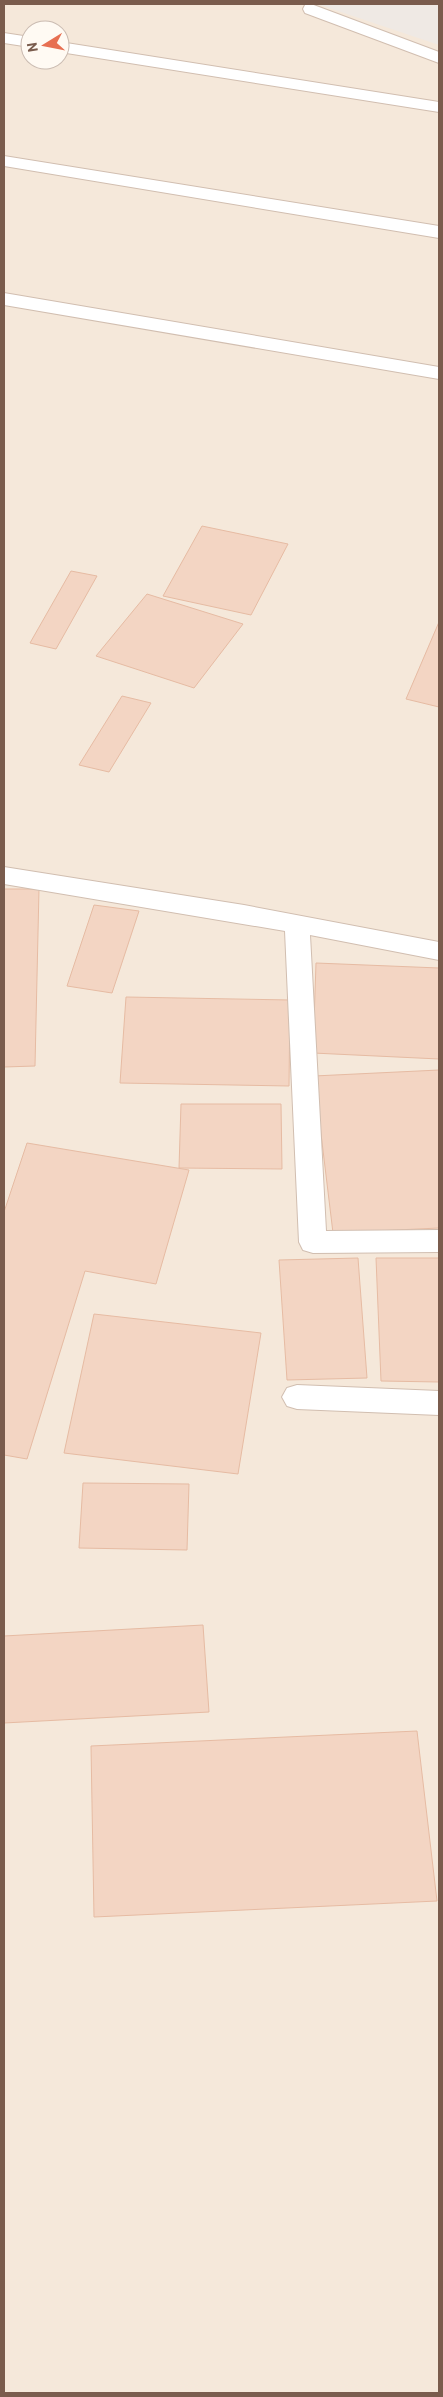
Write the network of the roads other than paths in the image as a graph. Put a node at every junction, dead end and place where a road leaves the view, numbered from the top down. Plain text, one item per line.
1 (311, 9) dead end
2 (4, 38) edge
3 (20, 40) edge
4 (70, 49) edge
5 (439, 58) edge
6 (439, 106) edge
7 (4, 161) edge
8 (439, 232) edge
9 (4, 299) edge
10 (439, 373) edge
11 (4, 875) edge
12 (297, 924) junction
13 (439, 951) edge
14 (439, 1241) edge
15 (297, 1398) dead end
16 (439, 1403) edge

1 - 5 street
2 - 3 street
4 - 6 street
7 - 8 street
9 - 10 street
11 - 12 street
12 - 13 street
12 - 14 street
15 - 16 street

